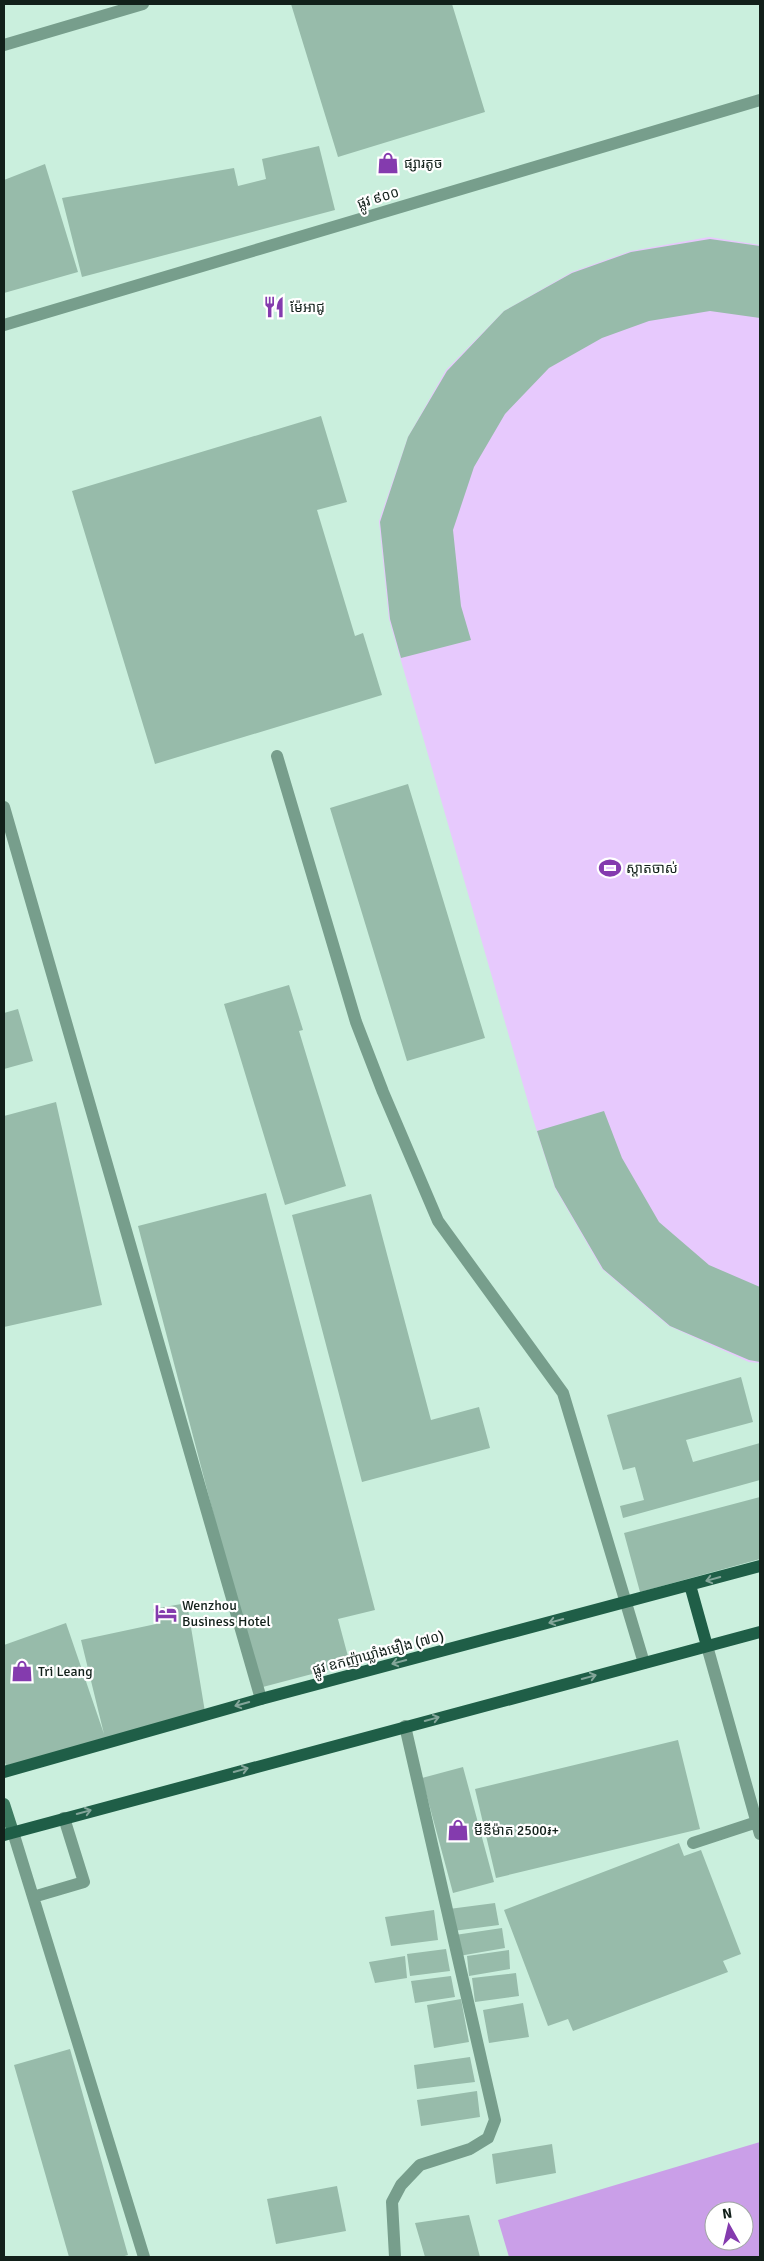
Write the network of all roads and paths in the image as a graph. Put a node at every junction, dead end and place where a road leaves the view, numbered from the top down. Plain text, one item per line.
1 (143, 4) edge
2 (4, 45) edge
3 (760, 100) edge
4 (4, 325) edge
5 (277, 756) dead end
6 (4, 807) edge
7 (760, 1566) edge
8 (690, 1585) junction
9 (626, 1602) junction
10 (760, 1632) edge
11 (707, 1646) junction
12 (644, 1663) junction
13 (262, 1699) junction
14 (406, 1726) junction
15 (4, 1772) edge
16 (4, 1804) edge
17 (64, 1818) junction
18 (759, 1825) edge
19 (8, 1834) edge
20 (693, 1843) dead end
21 (33, 1897) junction
22 (144, 2257) edge
23 (395, 2257) edge

1 - 2 street
3 - 4 street, ផ្លូវ ៩០០
5 - 9 street
6 - 13 street
7 -> 8 main road, ផ្លូវ ឧកញ៉ាឃ្លាំងមឿង (៧០)
8 - 9 main road, ផ្លូវ ឧកញ៉ាឃ្លាំងមឿង (៧០)
8 - 11 main road
9 - 12 street
9 -> 13 main road, ផ្លូវ ឧកញ៉ាឃ្លាំងមឿង (៧០)
10 - 11 main road
11 - 12 main road
11 - 18 street
14 -> 12 main road
13 -> 15 main road, ផ្លូវ ឧកញ៉ាឃ្លាំងមឿង (៧០)
17 -> 14 main road
14 - 23 street
16 - 19 street
17 - 19 main road
17 - 21 street
18 - 20 street
19 - 21 street
21 - 22 street

